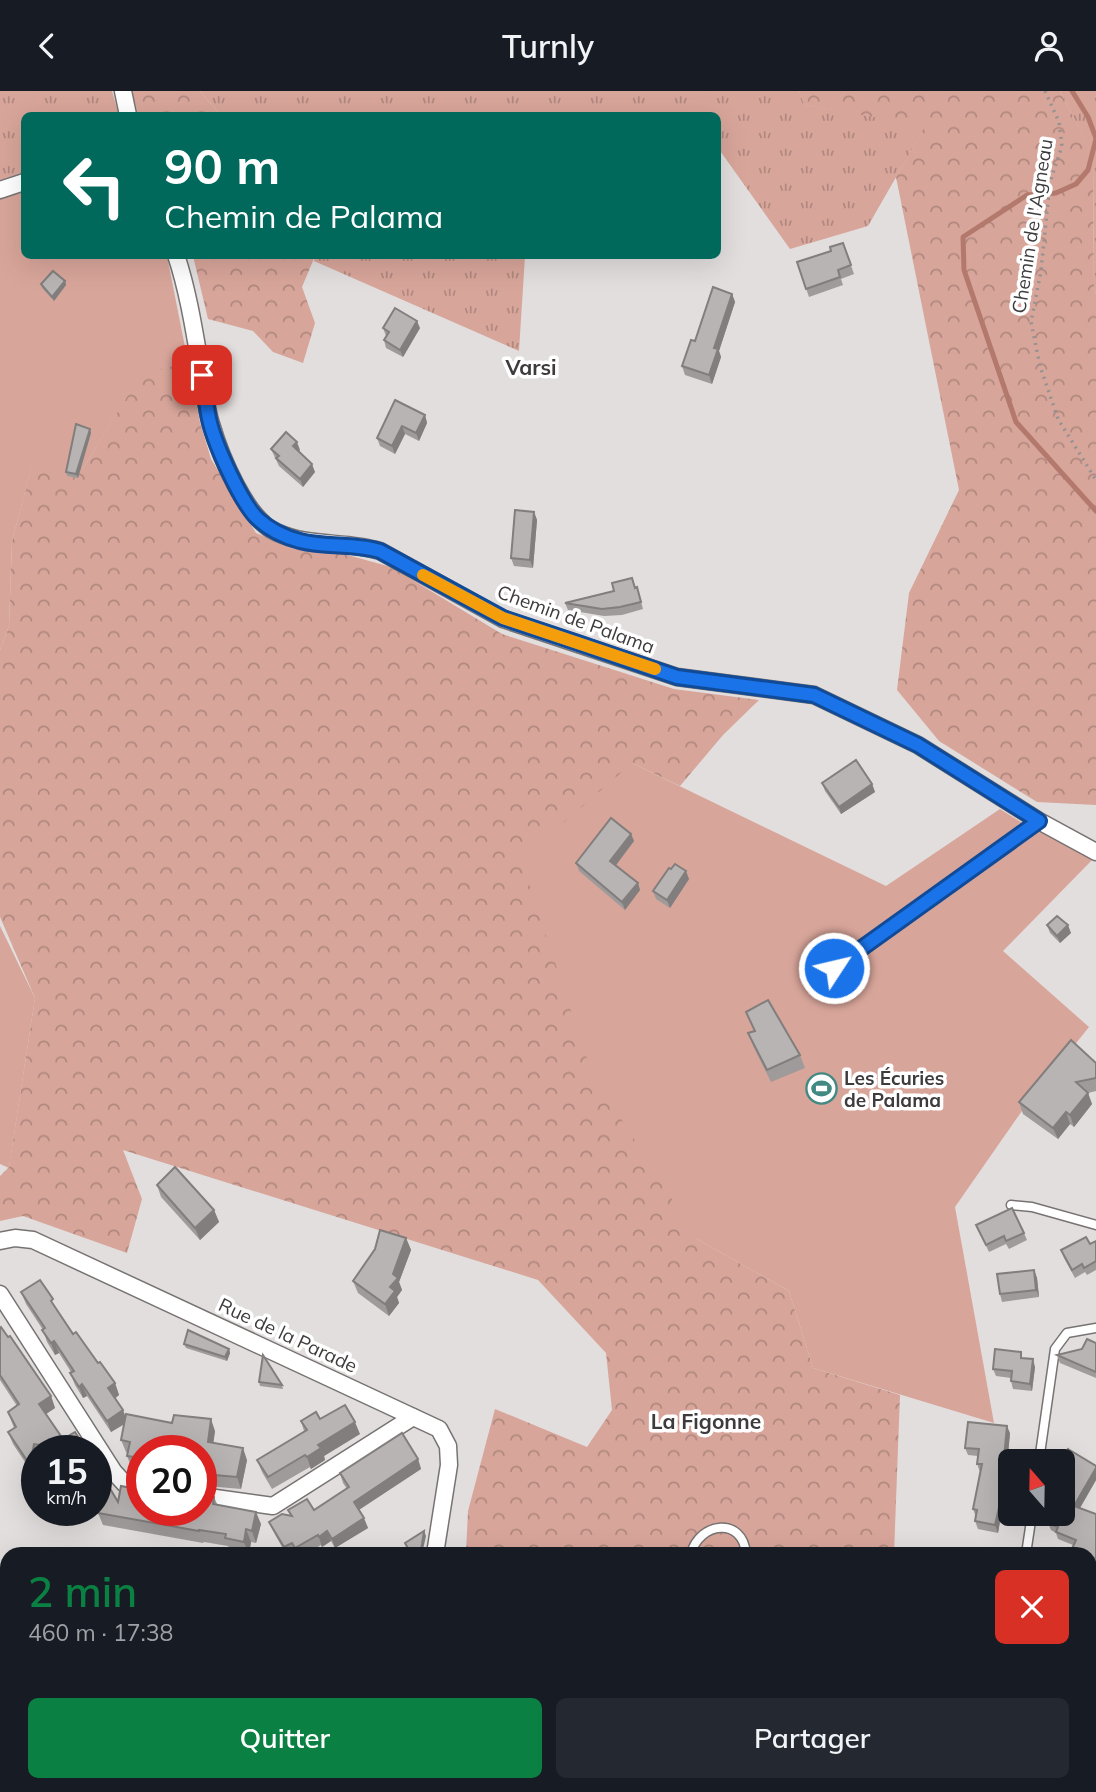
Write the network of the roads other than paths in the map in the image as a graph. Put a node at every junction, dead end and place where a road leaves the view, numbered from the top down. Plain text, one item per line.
1 (123, 91) edge
2 (127, 112) edge
3 (21, 183) edge
4 (0, 190) edge
5 (177, 259) edge
6 (1039, 821) junction
7 (1096, 852) edge
8 (834, 968) dead end
9 (1011, 1205) edge
10 (1096, 1225) edge
11 (0, 1241) edge
12 (0, 1294) edge
13 (1096, 1328) edge
14 (413, 1417) junction
15 (1042, 1449) edge
16 (126, 1484) edge
17 (217, 1498) edge
18 (1030, 1526) edge
19 (436, 1547) edge
20 (693, 1547) edge
21 (745, 1547) edge
22 (1027, 1547) edge

1 - 2 street
3 - 4 street
5 - 6 street, Chemin de Palama
6 - 7 street, Chemin de Palama
6 - 8 lane
9 - 10 lane
11 - 14 street, Rue de la Parade
12 - 16 street
13 - 15 lane
14 - 17 street
14 - 19 street, Rue de la Parade
18 - 22 lane
20 - 21 lane

